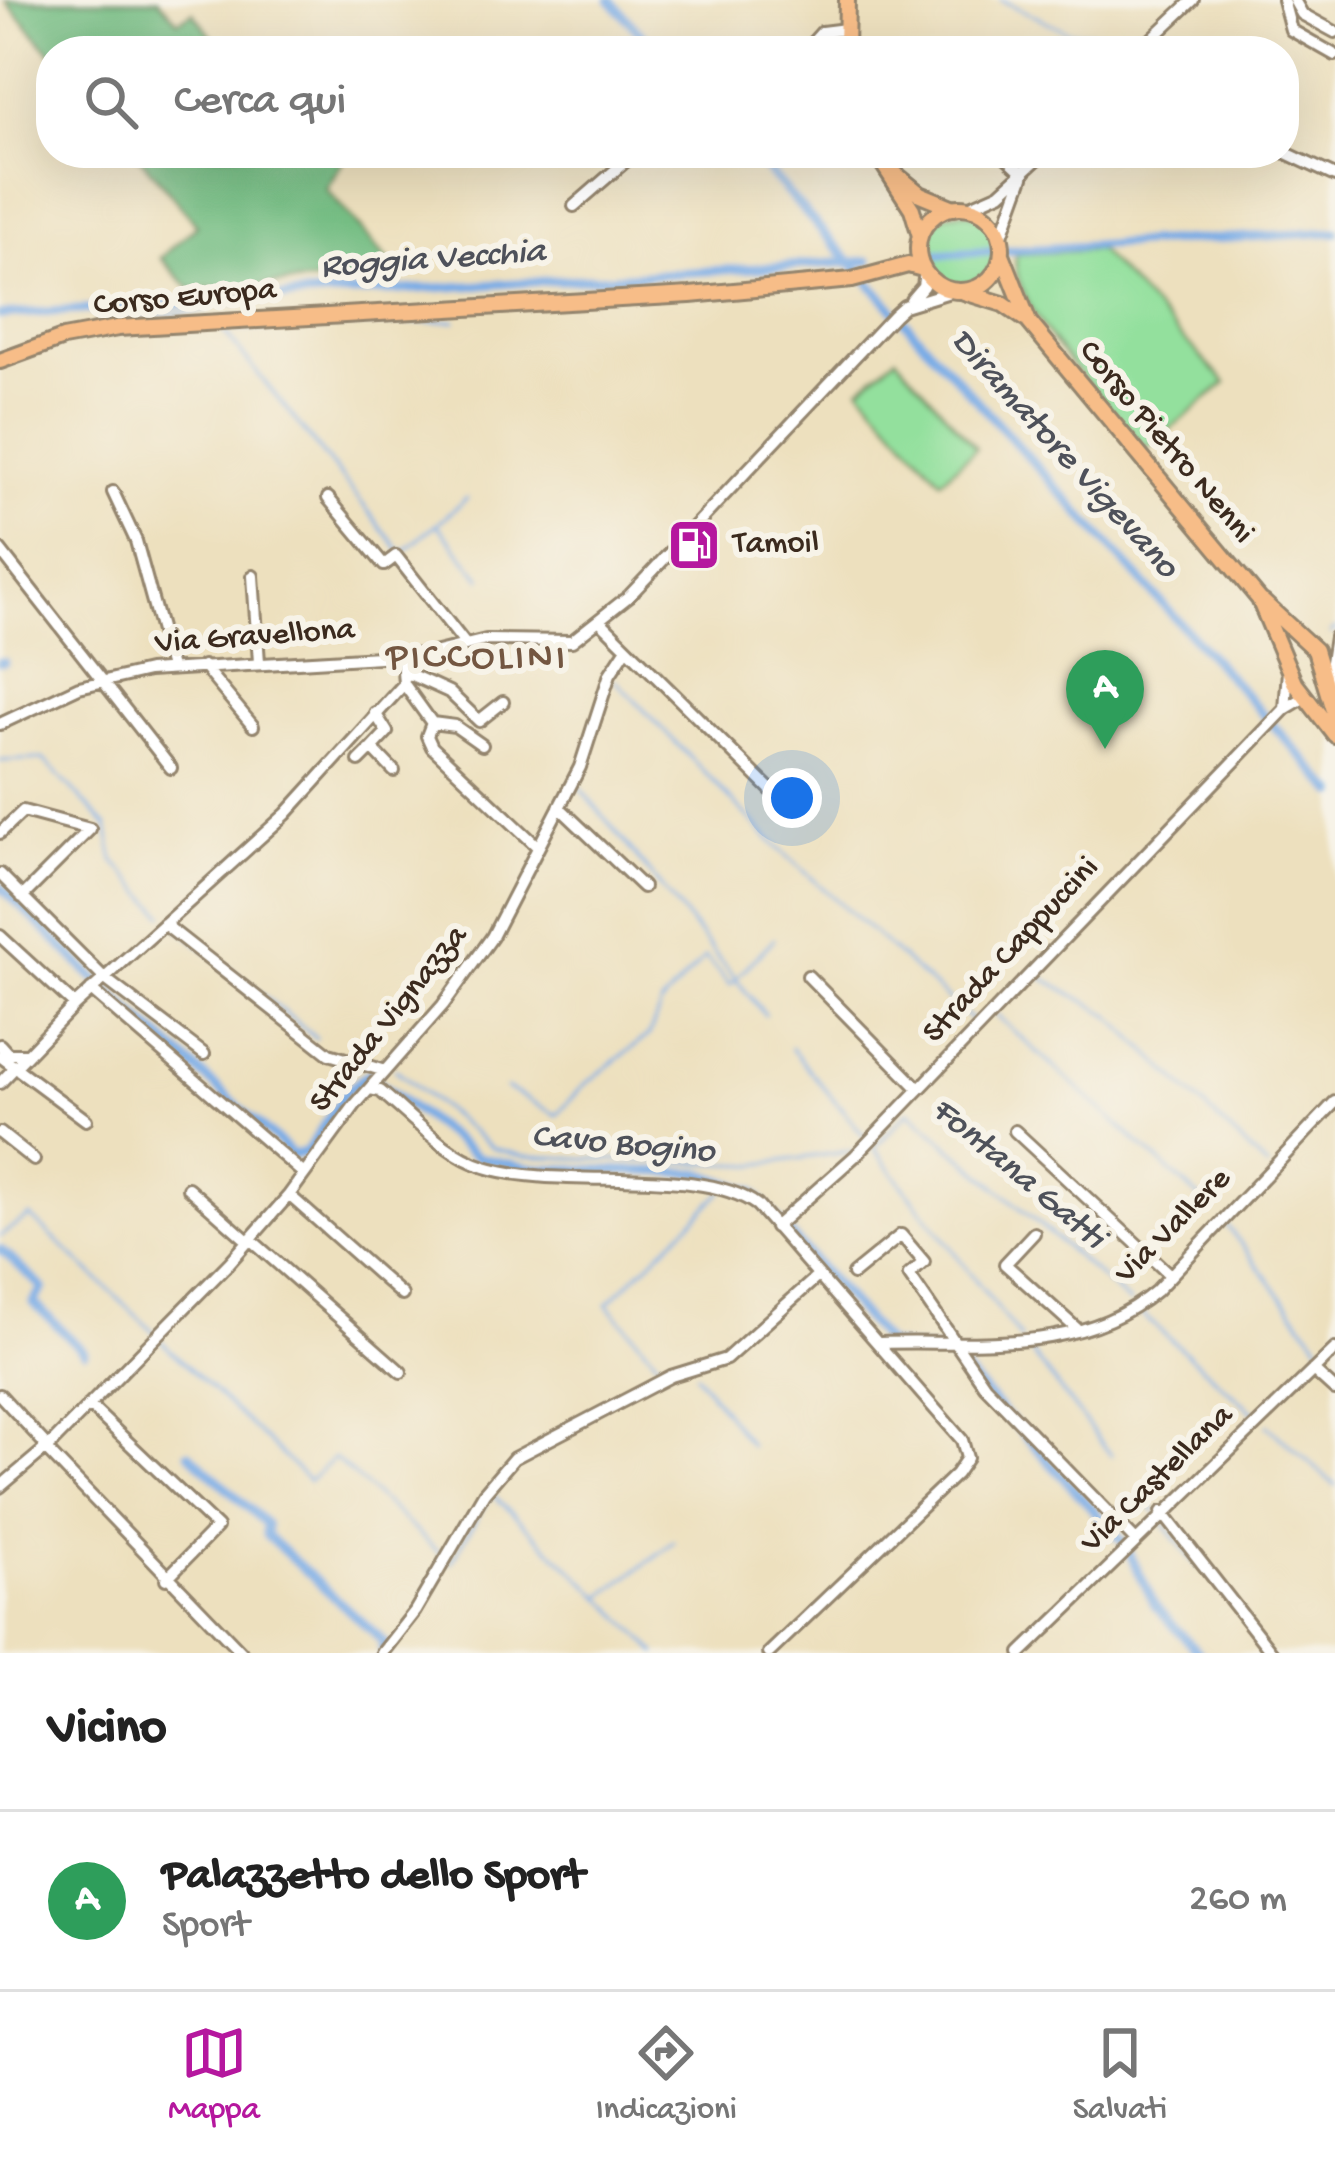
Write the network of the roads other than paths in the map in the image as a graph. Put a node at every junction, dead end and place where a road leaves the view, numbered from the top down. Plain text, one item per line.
1 (848, 0) edge
2 (1193, 0) edge
3 (1283, 0) edge
4 (1294, 0) edge
5 (846, 29) junction
6 (1335, 31) edge
7 (818, 36) edge
8 (846, 36) edge
9 (1155, 36) edge
10 (1330, 52) edge
11 (1299, 159) edge
12 (618, 168) edge
13 (886, 168) edge
14 (890, 168) edge
15 (1018, 168) edge
16 (1030, 168) edge
17 (1024, 174) junction
18 (1335, 176) edge
19 (574, 206) dead end
20 (960, 208) junction
21 (920, 239) junction
22 (1002, 248) junction
23 (924, 271) junction
24 (880, 272) junction
25 (956, 291) junction
26 (900, 309) junction
27 (1029, 322) junction
28 (0, 361) edge
29 (113, 492) dead end
30 (328, 498) dead end
31 (0, 550) edge
32 (253, 576) dead end
33 (1259, 599) junction
34 (602, 623) junction
35 (1335, 636) edge
36 (466, 645) junction
37 (1313, 646) junction
38 (627, 648) junction
39 (402, 656) junction
40 (259, 662) junction
41 (1332, 664) edge
42 (203, 666) junction
43 (1288, 666) junction
44 (171, 668) junction
45 (404, 678) junction
46 (99, 680) junction
47 (1328, 682) junction
48 (1305, 698) junction
49 (503, 702) dead end
50 (1285, 709) junction
51 (375, 712) junction
52 (1335, 717) edge
53 (432, 723) junction
54 (0, 724) edge
55 (253, 726) dead end
56 (1335, 734) edge
57 (482, 746) dead end
58 (372, 748) junction
59 (359, 761) dead end
60 (171, 768) dead end
61 (394, 771) dead end
62 (560, 807) junction
63 (796, 815) dead end
64 (0, 833) edge
65 (538, 847) junction
66 (0, 874) edge
67 (643, 887) dead end
68 (22, 897) junction
69 (164, 924) junction
70 (0, 936) edge
71 (808, 976) dead end
72 (104, 979) junction
73 (92, 989) junction
74 (75, 1005) junction
75 (0, 1052) edge
76 (28, 1053) junction
77 (204, 1054) dead end
78 (17, 1065) junction
79 (382, 1075) junction
80 (1, 1082) edge
81 (920, 1090) junction
82 (1335, 1102) edge
83 (86, 1120) dead end
84 (1015, 1131) dead end
85 (0, 1133) edge
86 (34, 1160) dead end
87 (304, 1174) junction
88 (188, 1188) dead end
89 (289, 1196) junction
90 (775, 1226) junction
91 (1034, 1233) dead end
92 (249, 1240) junction
93 (853, 1274) dead end
94 (1170, 1275) junction
95 (818, 1276) junction
96 (402, 1294) dead end
97 (1077, 1329) junction
98 (953, 1342) junction
99 (884, 1343) junction
100 (1335, 1349) edge
101 (1313, 1370) junction
102 (401, 1372) dead end
103 (1335, 1390) edge
104 (0, 1395) edge
105 (89, 1406) junction
106 (45, 1446) junction
107 (0, 1487) edge
108 (1162, 1512) junction
109 (1132, 1541) junction
110 (166, 1579) junction
111 (242, 1653) edge
112 (382, 1653) edge
113 (769, 1653) edge
114 (1021, 1653) edge
115 (1272, 1653) edge

1 - 5 main road
2 - 9 street
3 - 10 street
4 - 6 street
5 - 7 street
5 - 8 main road
6 - 10 street
11 - 18 street
12 - 19 street
13 - 21 main road
14 - 20 main road
15 - 17 street
16 - 17 street
17 - 20 street
17 - 22 street
20 - 21 main road
20 - 22 main road
21 - 23 main road
21 - 24 main road
22 - 25 main road
22 - 27 main road, Corso Pietro Nenni
23 - 24 main road
23 - 25 main road
23 - 26 street
24 - 28 main road, Corso Europa
25 - 26 street, Via Gravellona
25 - 27 main road, Corso Pietro Nenni
26 - 34 street, Via Gravellona
27 - 33 main road, Corso Pietro Nenni
29 - 44 street
30 - 36 street
31 - 46 street
32 - 40 street
33 - 37 main road, Corso Pietro Nenni
33 - 43 main road, Corso Pietro Nenni
34 - 36 street, Via Gravellona
34 - 38 street
35 - 37 street
35 - 41 street
36 - 39 street, Via Gravellona
37 - 43 main road
37 - 47 main road, Corso Pietro Nenni
38 - 62 street, Strada Vignazza
38 - 63 street
39 - 40 street, Via Gravellona
39 - 45 street
40 - 42 street, Via Gravellona
41 - 47 street
42 - 44 street, Via Gravellona
42 - 55 street
43 - 48 main road, Corso Pietro Nenni
43 - 50 street
44 - 46 street, Via Gravellona
45 - 49 street
45 - 51 street
45 - 53 street
46 - 54 street, Via Gravellona
46 - 60 street
47 - 48 main road
47 - 52 main road, Corso Pietro Nenni
48 - 50 street, Strada Cappuccini
48 - 56 main road, Corso Pietro Nenni
50 - 81 street, Strada Cappuccini
51 - 58 street
51 - 69 street
53 - 57 street
53 - 65 street
58 - 59 street
58 - 61 street
62 - 65 street, Strada Vignazza
62 - 67 street
64 - 68 street
65 - 79 street, Strada Vignazza
66 - 68 street
68 - 72 street
69 - 72 street
69 - 79 street
70 - 74 street
71 - 81 street
72 - 73 street
72 - 77 street
73 - 74 street
73 - 87 street
74 - 76 street
75 - 76 street
75 - 78 street
75 - 80 street
76 - 78 street
78 - 80 street
78 - 83 street
79 - 87 street, Strada Vignazza
79 - 90 street
81 - 90 street, Strada Cappuccini
82 - 94 street, Via Vallere
84 - 94 street
85 - 86 street
87 - 89 street, Strada Vignazza
88 - 92 street
89 - 92 street, Strada Vignazza
89 - 96 street
90 - 95 street
91 - 97 street
92 - 102 street
92 - 105 street, Strada Vignazza
93 - 98 street
94 - 97 street, Via Vallere
95 - 99 street
95 - 112 street
97 - 98 street, Via Vallere
98 - 99 street, Via Vallere
98 - 109 street
99 - 113 street
100 - 101 street, Via Castellana
101 - 103 street
101 - 108 street, Via Castellana
104 - 106 street
105 - 106 street, Strada Vignazza
105 - 110 street
106 - 107 street, Strada Vignazza
106 - 110 street
108 - 109 street, Via Castellana
108 - 115 street
109 - 114 street, Via Castellana
110 - 111 street

